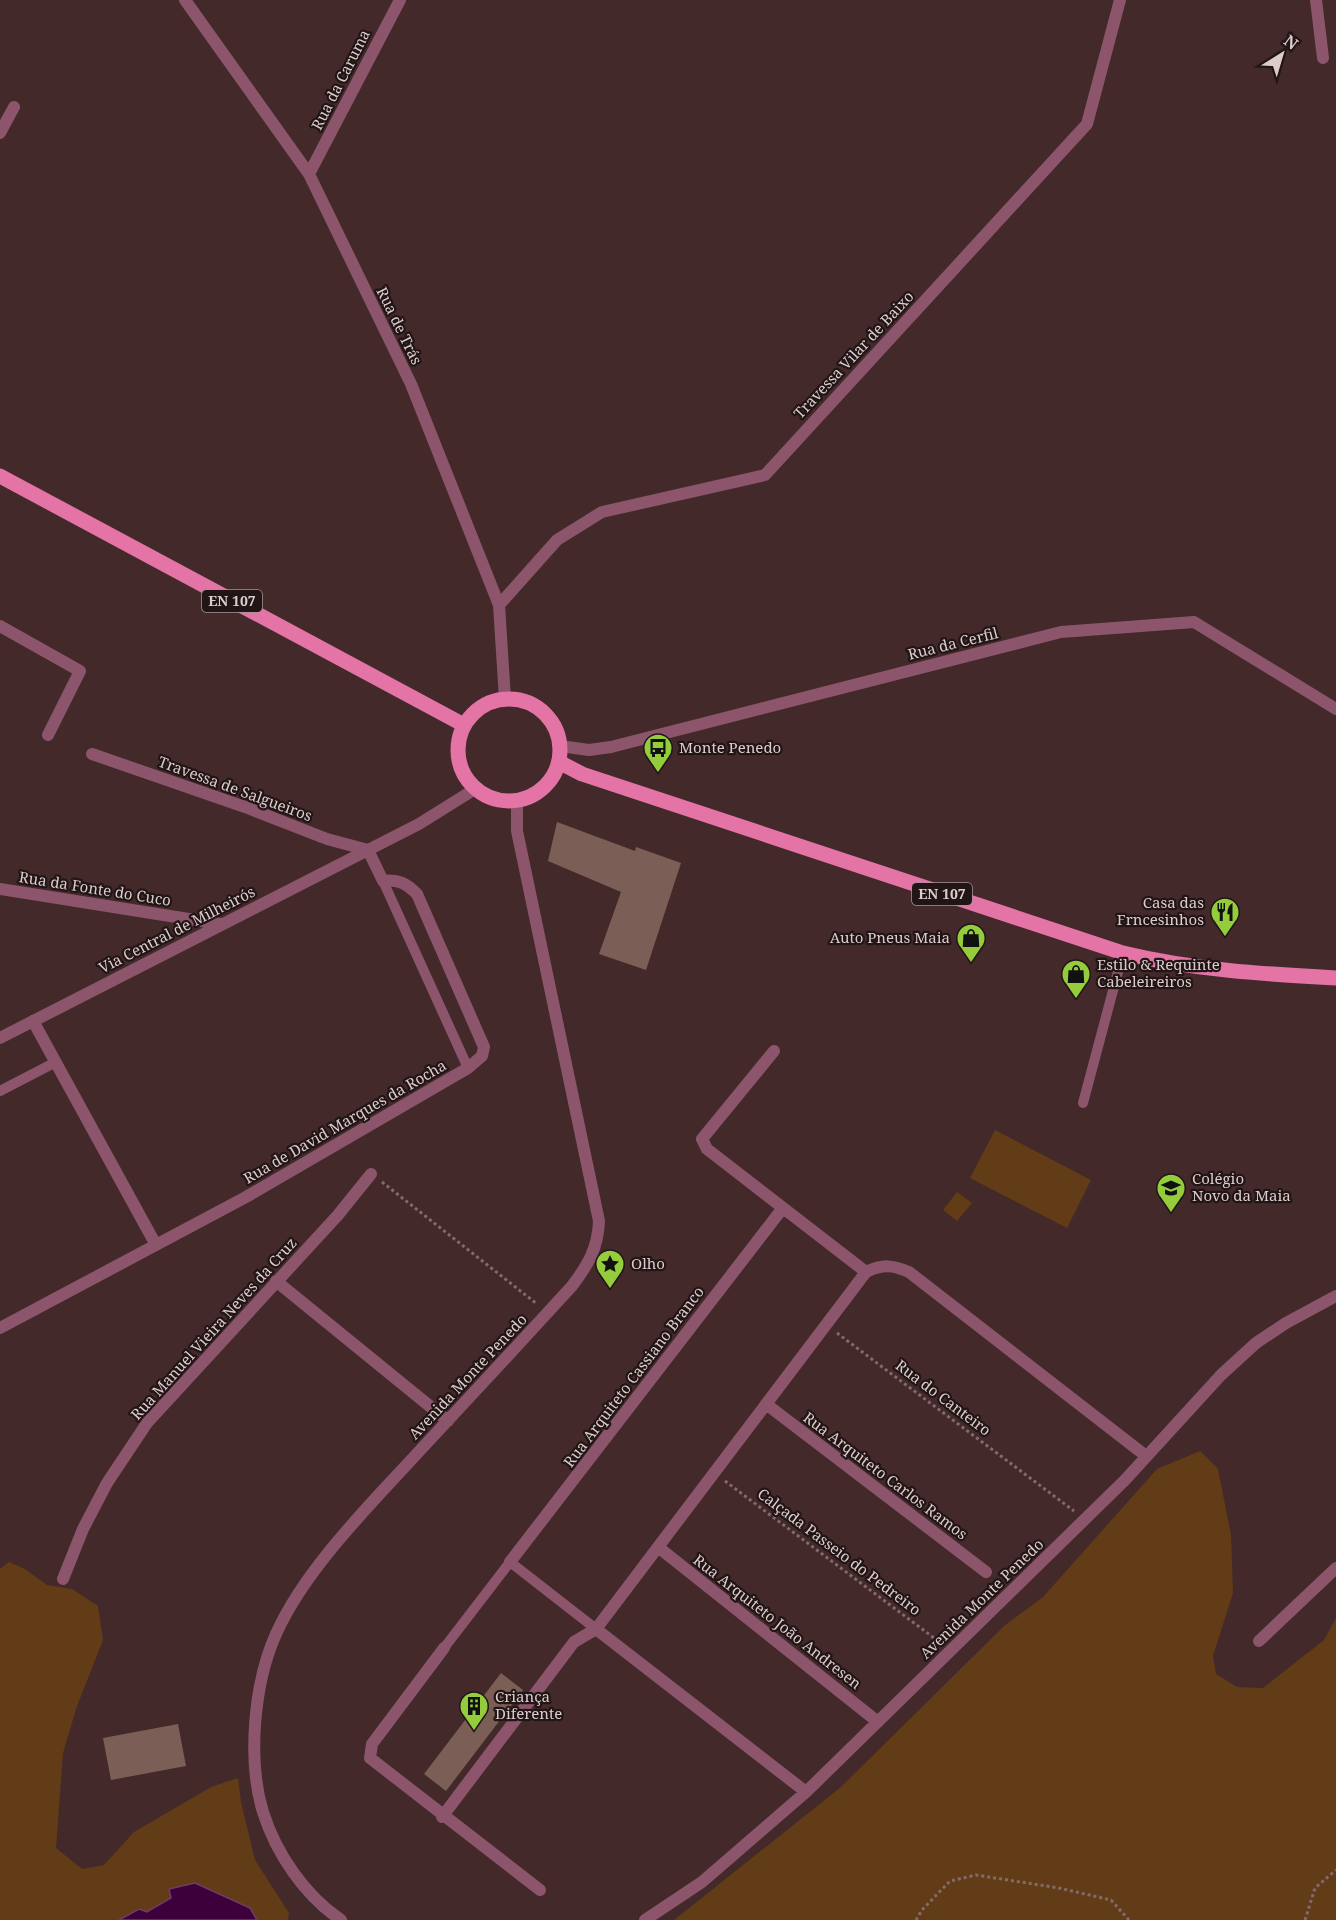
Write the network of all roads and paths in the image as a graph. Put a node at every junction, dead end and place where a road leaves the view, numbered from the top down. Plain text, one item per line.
1 (185, 0) edge
2 (400, 0) edge
3 (1120, 0) edge
4 (1316, 0) edge
5 (1323, 58) dead end
6 (14, 107) dead end
7 (0, 133) edge
8 (309, 174) junction
9 (0, 476) edge
10 (499, 605) junction
11 (0, 626) edge
12 (505, 699) junction
13 (1336, 709) edge
14 (464, 725) junction
15 (48, 735) dead end
16 (560, 746) junction
17 (92, 754) dead end
18 (559, 762) junction
19 (475, 789) junction
20 (517, 801) junction
21 (368, 850) junction
22 (383, 881) junction
23 (0, 889) edge
24 (220, 924) junction
25 (1123, 952) junction
26 (1336, 978) edge
27 (33, 1021) junction
28 (0, 1038) edge
29 (774, 1051) dead end
30 (56, 1062) junction
31 (468, 1068) junction
32 (0, 1091) edge
33 (1083, 1103) dead end
34 (371, 1173) joint
35 (782, 1209) junction
36 (156, 1245) junction
37 (866, 1272) junction
38 (276, 1281) junction
39 (1336, 1296) edge
40 (548, 1313) junction
41 (826, 1325) junction
42 (0, 1328) edge
43 (766, 1404) junction
44 (448, 1421) junction
45 (1146, 1456) junction
46 (714, 1473) junction
47 (1085, 1520) junction
48 (658, 1547) junction
49 (510, 1563) junction
50 (1336, 1568) edge
51 (986, 1572) dead end
52 (63, 1580) dead end
53 (596, 1629) junction
54 (1259, 1641) dead end
55 (444, 1648) joint
56 (951, 1651) junction
57 (878, 1722) junction
58 (806, 1792) junction
59 (442, 1817) junction
60 (1336, 1870) edge
61 (540, 1890) dead end
62 (334, 1918) edge
63 (645, 1920) edge
64 (916, 1920) edge
65 (1129, 1920) edge
66 (1305, 1920) edge

1 - 8 street, Rua de Trás
2 - 8 street, Rua da Caruma
3 - 10 street, Travessa Vilar de Baixo
4 - 5 street
6 - 7 street
8 - 10 street, Rua de Trás
9 - 14 main road, EN 107
10 - 12 street, Rua de Trás
11 - 15 street
12 - 14 main road
12 - 16 main road
13 - 16 street, Rua da Cerfil
14 - 19 main road
16 - 18 main road
17 - 21 street, Travessa de Salgueiros
18 - 20 main road
18 - 25 main road, EN 107
19 - 20 main road
19 - 21 street, Via Central de Milheirós
20 - 40 street, Avenida Monte Penedo
21 - 22 street
21 - 24 street, Via Central de Milheirós
22 - 31 lane
22 - 31 street, Rua de David Marques da Rocha
23 - 24 street, Rua da Fonte do Cuco
24 - 27 street, Via Central de Milheirós
25 - 26 main road, EN 107
25 - 33 lane
27 - 28 street, Via Central de Milheirós
27 - 30 street
29 - 35 street
30 - 32 lane
30 - 36 street
31 - 36 street, Rua de David Marques da Rocha
34 - 38 street, Rua Manuel Vieira Neves da Cruz
34 - 40 path
35 - 37 street
35 - 49 street, Rua Arquiteto Cassiano Branco
36 - 42 street, Rua de David Marques da Rocha
37 - 41 street
37 - 45 street
38 - 44 street
38 - 52 street, Rua Manuel Vieira Neves da Cruz
39 - 45 street, Avenida Monte Penedo
40 - 44 street, Avenida Monte Penedo
41 - 43 street
41 - 47 path, Rua do Canteiro
43 - 46 street
43 - 51 street, Rua Arquiteto Carlos Ramos
44 - 62 street, Avenida Monte Penedo
45 - 47 street, Avenida Monte Penedo
46 - 48 street
46 - 56 path, Calçada Passeio do Pedreiro
47 - 56 street, Avenida Monte Penedo
48 - 53 street
48 - 57 street, Rua Arquiteto João Andresen
49 - 53 lane
49 - 55 lane
50 - 54 street
53 - 58 street
53 - 59 street
55 - 59 street
56 - 57 street, Avenida Monte Penedo
57 - 58 street, Avenida Monte Penedo
58 - 63 street, Avenida Monte Penedo
59 - 61 street
60 - 66 path
64 - 65 path

